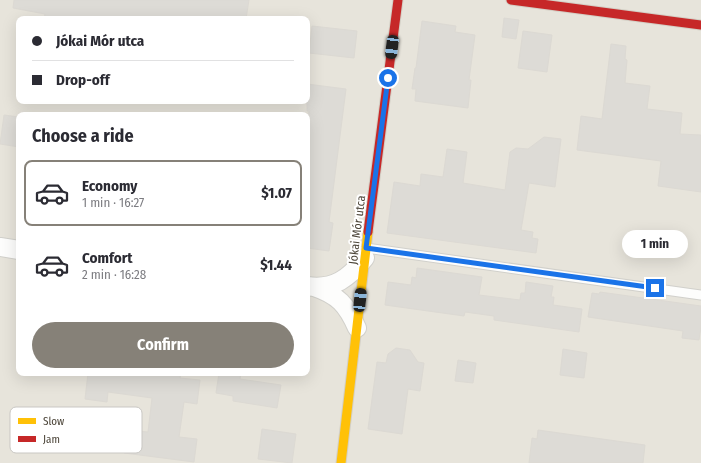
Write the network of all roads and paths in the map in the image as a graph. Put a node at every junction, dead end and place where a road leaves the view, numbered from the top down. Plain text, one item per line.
1 (398, 0) edge
2 (512, 0) edge
3 (701, 25) edge
4 (0, 248) edge
5 (16, 250) edge
6 (366, 253) junction
7 (310, 287) edge
8 (701, 295) edge
9 (357, 328) junction
10 (341, 463) edge

1 - 6 street, Jókai Mór utca
2 - 3 street
4 - 5 street
6 - 7 street
6 - 8 lane
6 - 9 street, Jókai Mór utca
7 - 9 street
9 - 10 street, Jókai Mór utca

